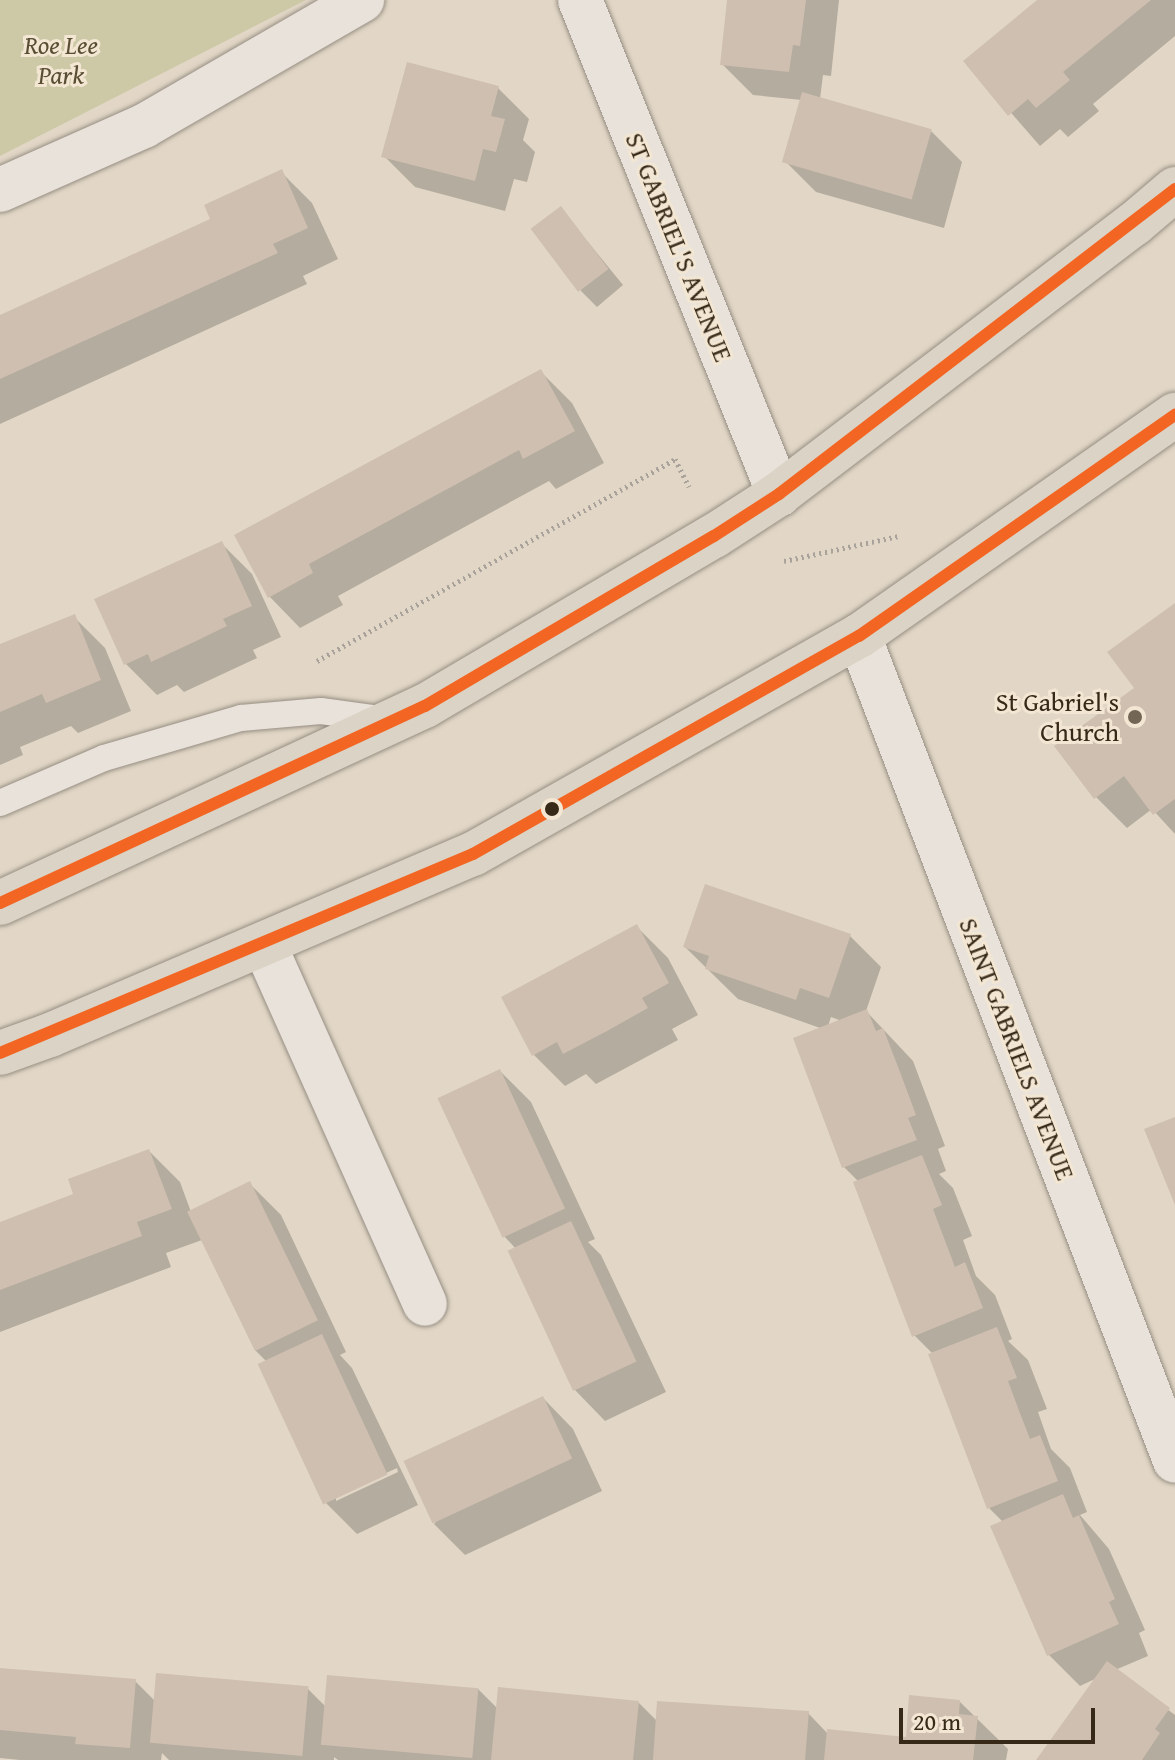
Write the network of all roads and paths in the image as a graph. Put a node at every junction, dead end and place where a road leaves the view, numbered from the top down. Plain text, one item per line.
1 (362, 0) edge
2 (580, 0) edge
3 (1175, 189) edge
4 (0, 190) edge
5 (1175, 415) edge
6 (779, 494) junction
7 (714, 536) junction
8 (783, 561) dead end
9 (936, 582) junction
10 (859, 636) junction
11 (265, 716) junction
12 (394, 721) junction
13 (0, 803) edge
14 (0, 903) edge
15 (264, 944) junction
16 (0, 1053) edge
17 (425, 1304) dead end
18 (1175, 1461) edge

1 - 4 street
2 - 6 street, ST GABRIEL'S AVENUE
3 - 6 highway
5 - 9 highway
6 - 7 highway
7 - 11 path
7 - 12 highway
8 - 9 path
9 - 10 highway
10 - 15 highway
10 - 18 street, SAINT GABRIELS AVENUE
11 - 12 lane
11 - 13 lane
12 - 14 highway
15 - 16 highway
15 - 17 street

